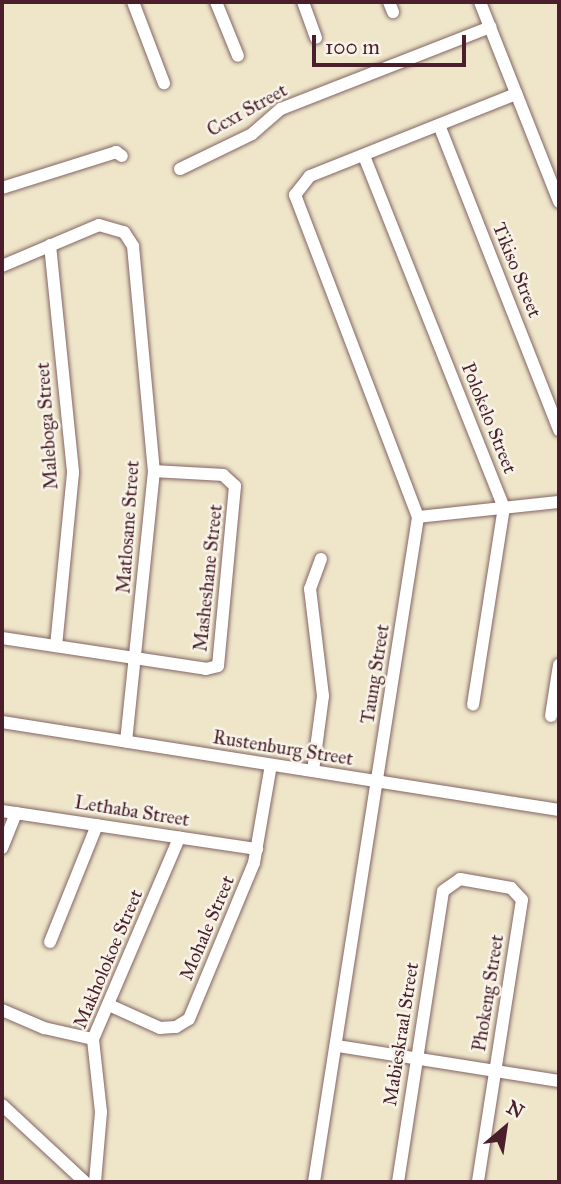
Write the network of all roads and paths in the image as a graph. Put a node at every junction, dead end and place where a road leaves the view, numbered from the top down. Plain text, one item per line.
1 (133, 2) edge
2 (216, 2) edge
3 (303, 2) edge
4 (480, 2) edge
5 (490, 27) junction
6 (316, 38) dead end
7 (238, 56) dead end
8 (164, 83) dead end
9 (516, 94) junction
10 (439, 125) junction
11 (122, 156) dead end
12 (364, 156) junction
13 (180, 169) dead end
14 (2, 188) edge
15 (559, 202) edge
16 (50, 245) junction
17 (2, 267) edge
18 (559, 430) edge
19 (154, 471) junction
20 (559, 502) edge
21 (504, 507) junction
22 (418, 517) junction
23 (321, 559) dead end
24 (2, 638) edge
25 (56, 646) junction
26 (135, 659) junction
27 (559, 666) edge
28 (473, 705) dead end
29 (551, 716) dead end
30 (2, 722) edge
31 (126, 742) junction
32 (271, 765) junction
33 (313, 771) junction
34 (377, 782) junction
35 (559, 810) edge
36 (2, 811) edge
37 (16, 813) junction
38 (97, 825) junction
39 (179, 838) junction
40 (2, 848) edge
41 (257, 849) junction
42 (443, 891) joint
43 (50, 942) dead end
44 (109, 1005) junction
45 (2, 1010) edge
46 (93, 1039) junction
47 (338, 1046) junction
48 (416, 1059) junction
49 (495, 1072) junction
50 (559, 1081) edge
51 (2, 1105) edge
52 (85, 1182) edge
53 (95, 1182) edge
54 (314, 1182) edge
55 (398, 1182) edge
56 (478, 1182) edge

1 - 8 street
2 - 7 street
3 - 6 street
4 - 5 street
5 - 9 street
5 - 13 street, Ccx1 Street
9 - 10 street
9 - 15 street
10 - 12 street
10 - 18 street, Tikiso Street
11 - 14 street
12 - 21 street, Polokelo Street
12 - 22 street
16 - 17 street
16 - 19 street, Matlosane Street
16 - 25 street, Maleboga Street
19 - 26 street, Matlosane Street
19 - 26 street, Masheshane Street
20 - 21 street
21 - 22 street
21 - 28 street
22 - 34 street, Taung Street
23 - 33 street
24 - 25 street, Masheshane Street
25 - 26 street, Masheshane Street
26 - 31 street, Matlosane Street
27 - 29 street
30 - 31 street, Rustenburg Street
31 - 32 street, Rustenburg Street
32 - 33 street, Rustenburg Street
32 - 41 street, Mohale Street
33 - 34 street, Rustenburg Street
34 - 35 street, Rustenburg Street
34 - 47 street, Taung Street
36 - 37 street, Lethaba Street
37 - 38 street, Lethaba Street
37 - 40 street
38 - 39 street, Lethaba Street
38 - 43 street
39 - 41 street, Lethaba Street
39 - 44 street, Makholokoe Street
41 - 44 street, Mohale Street
42 - 48 street, Mabieskraal Street
42 - 49 street, Phokeng Street
44 - 46 street, Makholokoe Street
45 - 46 street
46 - 53 street, Makholokoe Street
47 - 48 street
47 - 54 street, Taung Street
48 - 49 street
48 - 55 street, Mabieskraal Street
49 - 50 street
49 - 56 street, Phokeng Street
51 - 52 street

